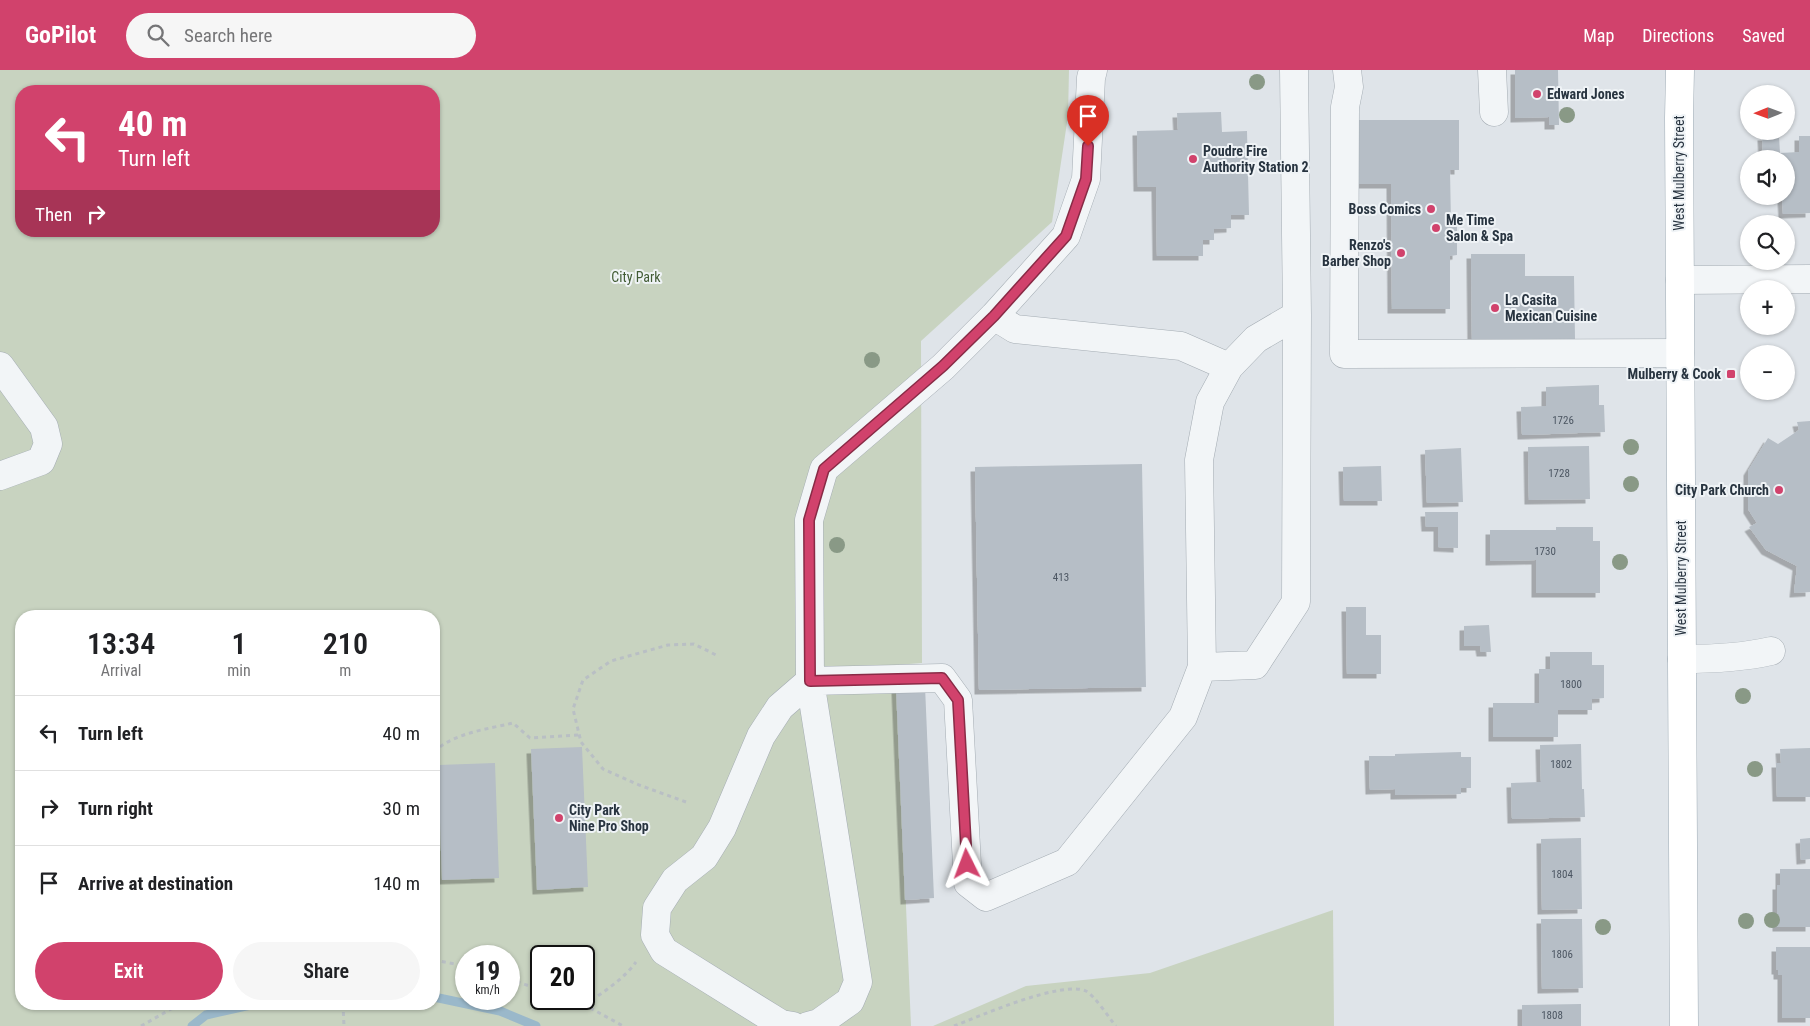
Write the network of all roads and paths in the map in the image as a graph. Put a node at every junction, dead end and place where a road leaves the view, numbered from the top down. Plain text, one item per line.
1 (1093, 70) edge
2 (1294, 70) edge
3 (1347, 70) edge
4 (1492, 70) edge
5 (1680, 70) edge
6 (1494, 112) dead end
7 (1810, 279) edge
8 (1680, 280) junction
9 (1297, 315) junction
10 (994, 316) junction
11 (1680, 352) junction
12 (0, 366) edge
13 (1229, 367) junction
14 (0, 476) edge
15 (1771, 651) dead end
16 (718, 656) dead end
17 (1682, 659) junction
18 (1202, 667) junction
19 (810, 681) junction
20 (580, 734) junction
21 (440, 746) edge
22 (686, 802) dead end
23 (655, 935) junction
24 (440, 961) edge
25 (455, 964) edge
26 (595, 998) edge
27 (169, 1010) edge
28 (343, 1010) edge
29 (594, 1010) edge
30 (141, 1026) edge
31 (344, 1026) edge
32 (623, 1026) edge
33 (793, 1026) edge
34 (808, 1026) edge
35 (954, 1026) edge
36 (1116, 1026) edge
37 (1684, 1026) edge

1 - 10 street
2 - 9 street
3 - 11 street
4 - 6 street
5 - 8 main road, West Mulberry Street
7 - 8 street
8 - 11 main road, West Mulberry Street
9 - 13 street
9 - 18 street
10 - 13 street
10 - 19 street
11 - 17 main road, West Mulberry Street
12 - 14 street
13 - 18 street
15 - 17 street
16 - 20 path
17 - 37 main road, West Mulberry Street
18 - 19 street
19 - 23 street
19 - 34 street
20 - 21 path
20 - 22 path
23 - 26 path
23 - 33 street
24 - 25 path
27 - 30 path
28 - 31 path
29 - 32 path
35 - 36 path

